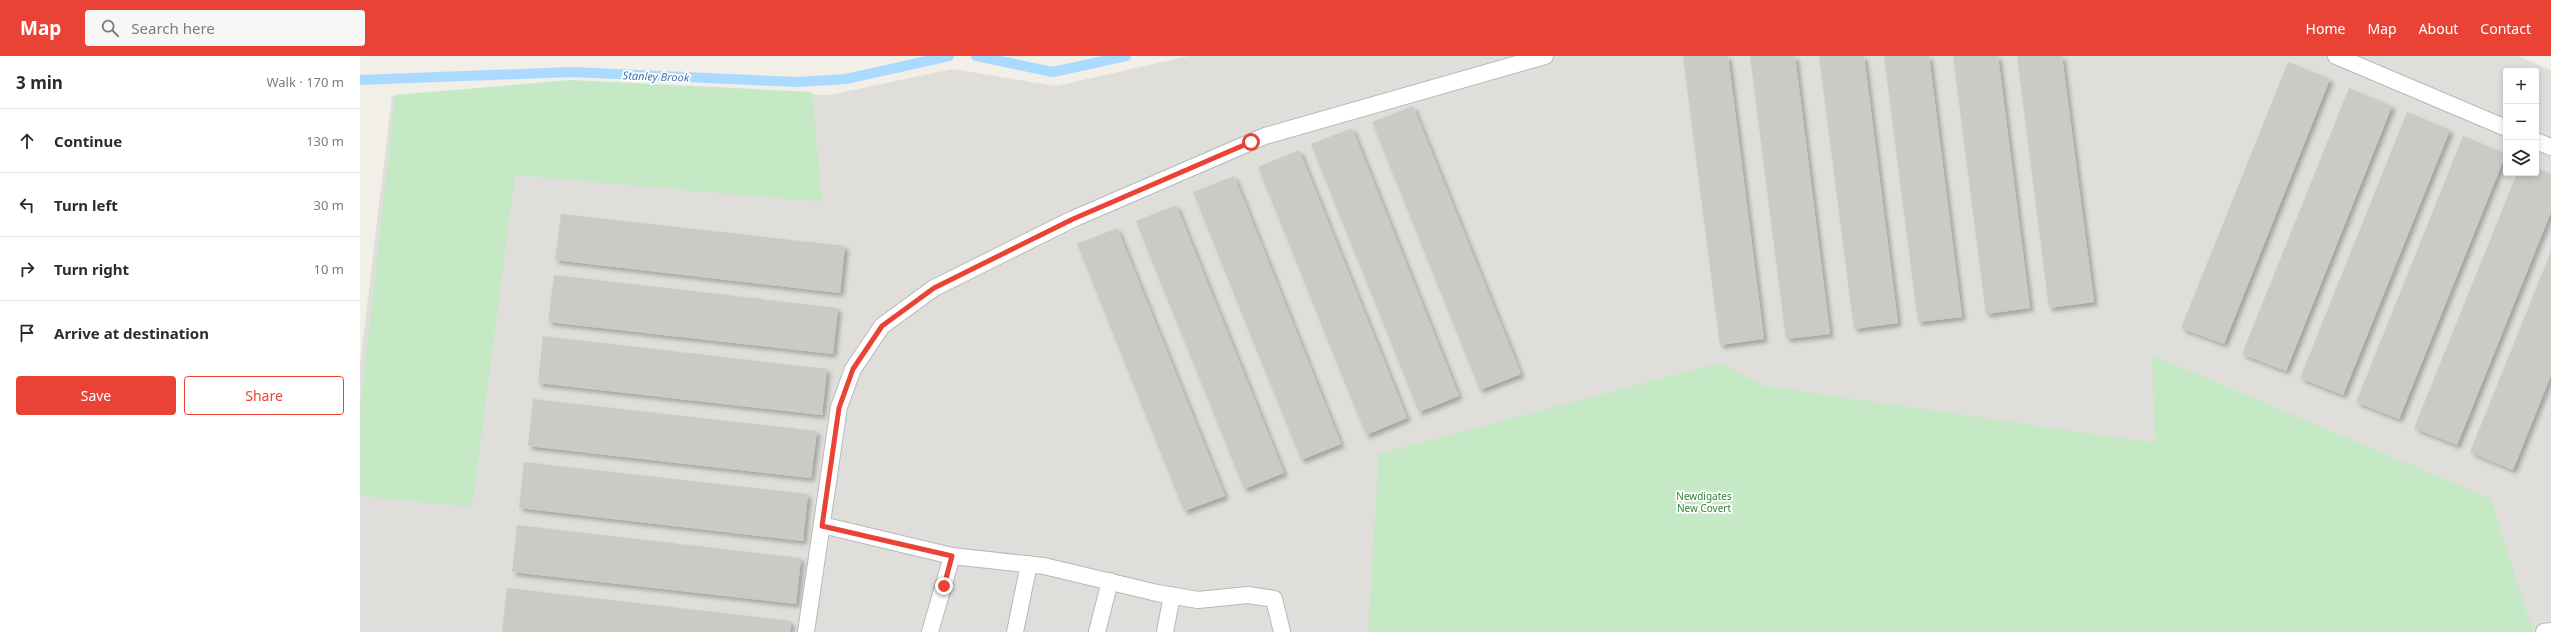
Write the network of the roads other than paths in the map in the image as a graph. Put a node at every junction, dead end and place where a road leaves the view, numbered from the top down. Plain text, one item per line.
1 (1546, 56) edge
2 (2336, 56) edge
3 (2503, 127) edge
4 (2539, 142) edge
5 (2551, 147) edge
6 (822, 526) junction
7 (952, 556) junction
8 (1029, 564) junction
9 (1110, 581) junction
10 (1172, 595) junction
11 (2551, 631) edge
12 (806, 632) edge
13 (930, 632) edge
14 (1015, 632) edge
15 (1097, 632) edge
16 (1165, 632) edge
17 (1282, 632) edge
18 (2544, 632) edge

1 - 6 lane
2 - 3 lane
4 - 5 lane
6 - 7 lane
6 - 12 lane
7 - 8 lane
7 - 13 lane
8 - 9 lane
8 - 14 lane
9 - 10 lane
9 - 15 lane
10 - 16 lane
10 - 17 lane
11 - 18 lane

